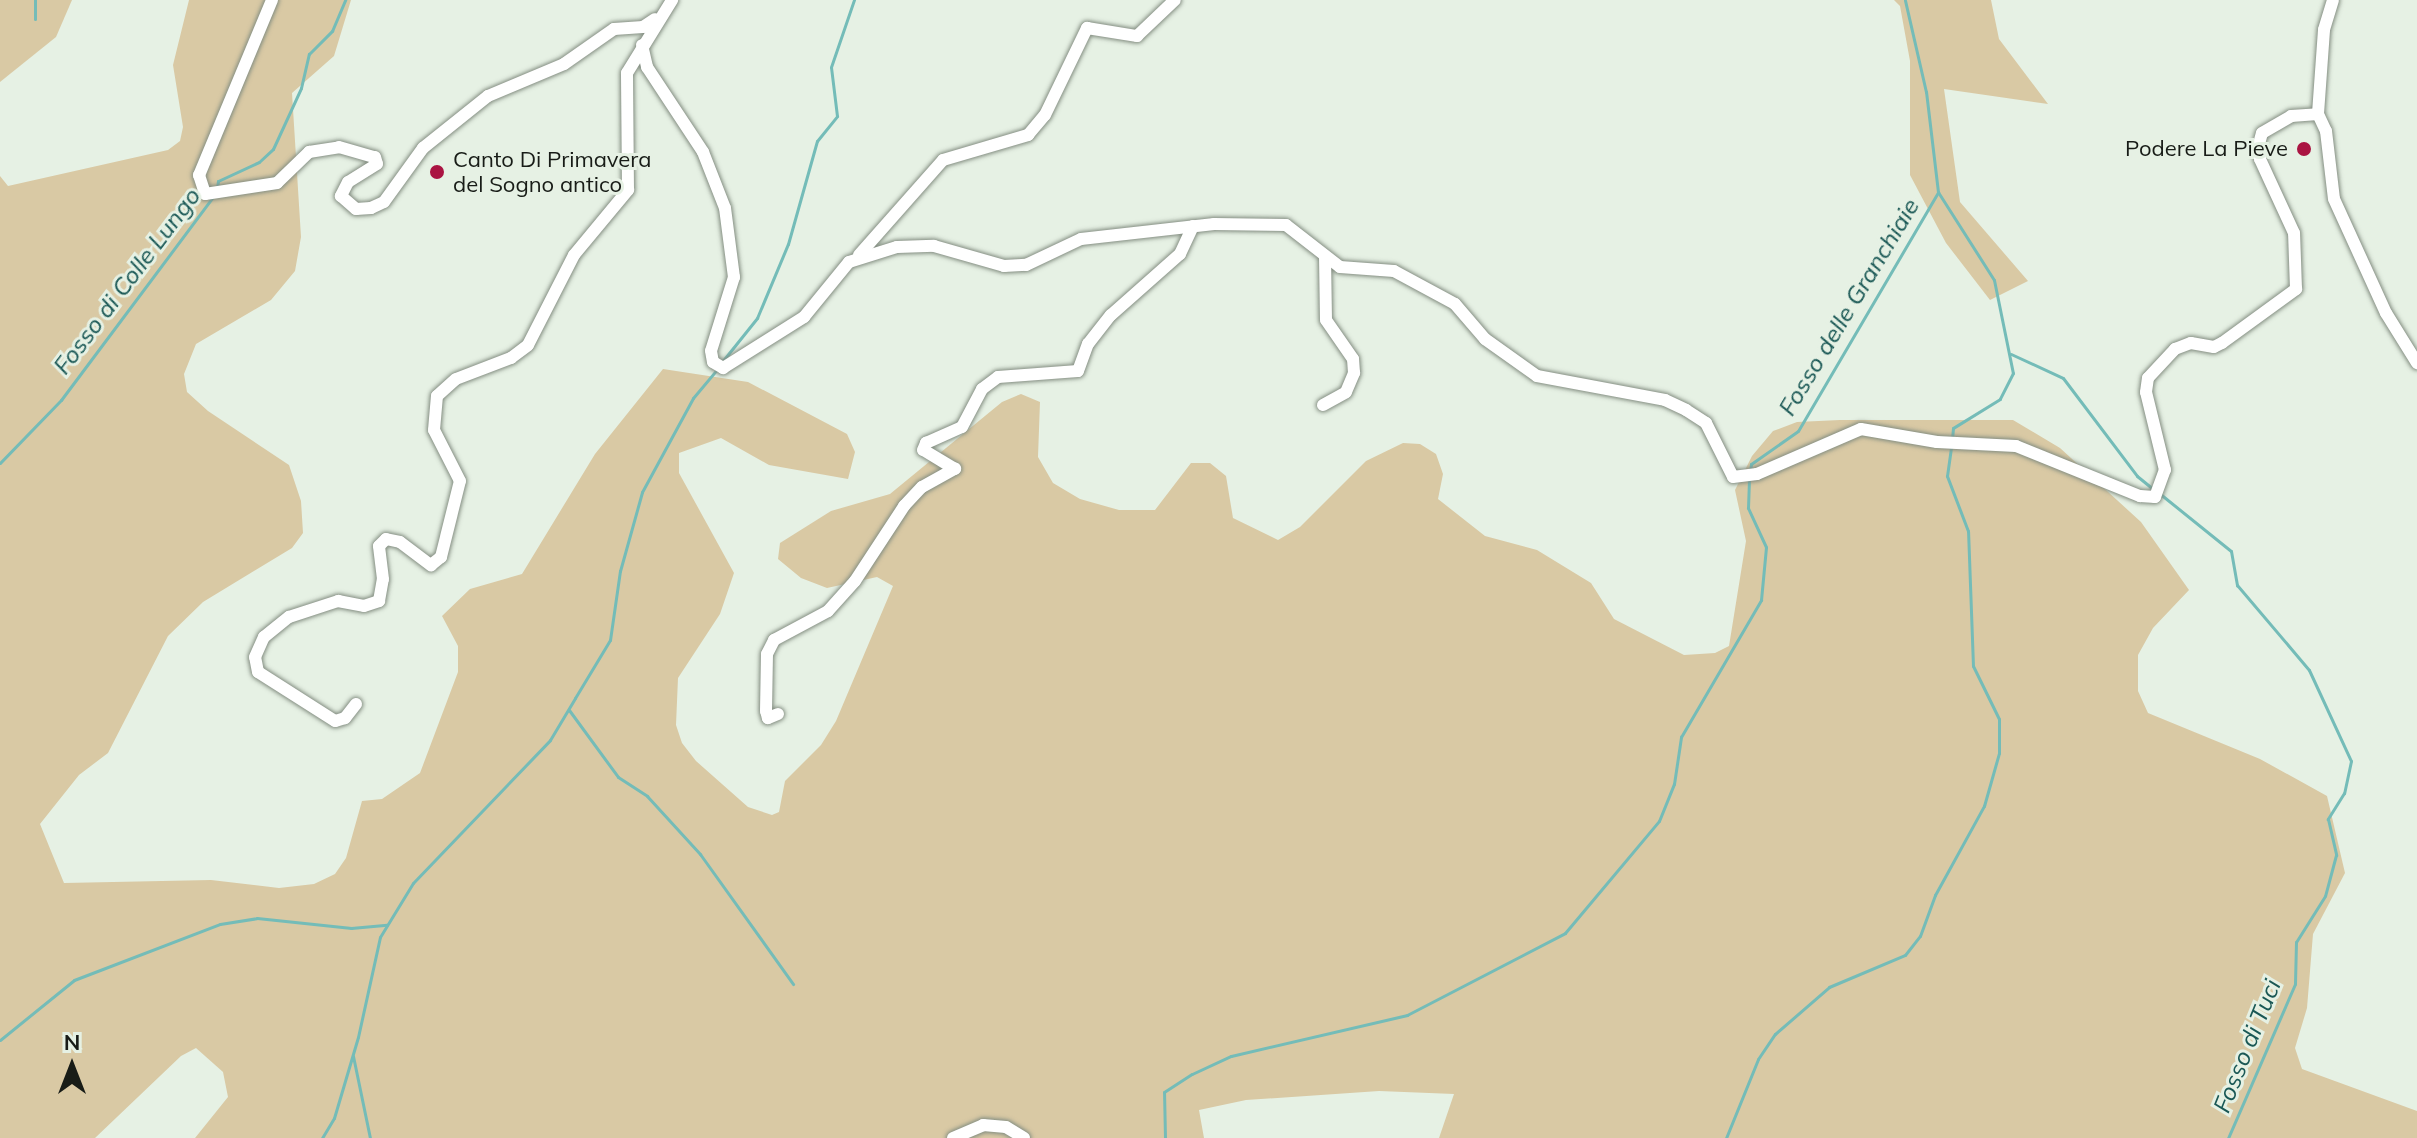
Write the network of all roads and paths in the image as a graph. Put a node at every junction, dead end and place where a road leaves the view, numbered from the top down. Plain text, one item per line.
1 (272, 0) edge
2 (672, 0) edge
3 (1175, 0) edge
4 (2331, 0) edge
5 (658, 18) junction
6 (642, 45) junction
7 (2318, 114) junction
8 (1193, 226) junction
9 (856, 258) junction
10 (1325, 258) junction
11 (2417, 363) edge
12 (1323, 405) dead end
13 (356, 704) dead end
14 (778, 714) dead end
15 (953, 1138) edge
16 (1024, 1138) edge

1 - 5 street
2 - 5 street
3 - 9 street
4 - 7 street
5 - 6 street
6 - 9 street
6 - 13 street
7 - 10 street
7 - 11 street
8 - 9 street
8 - 10 street
8 - 14 street
10 - 12 street
15 - 16 street

